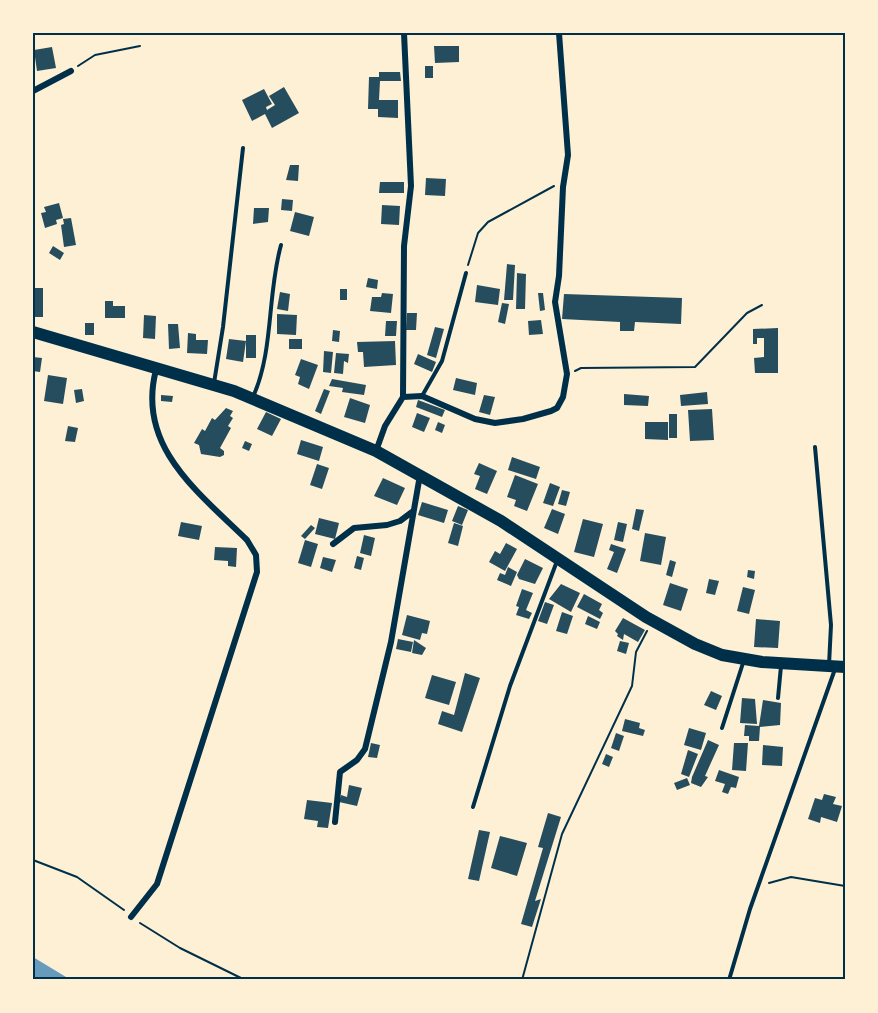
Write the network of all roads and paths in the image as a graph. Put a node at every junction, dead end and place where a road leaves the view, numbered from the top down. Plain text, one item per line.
1 (404, 33) edge
2 (560, 33) edge
3 (140, 46) dead end
4 (71, 70) joint
5 (33, 91) edge
6 (243, 148) dead end
7 (563, 187) junction
8 (281, 245) dead end
9 (466, 273) joint
10 (762, 305) dead end
11 (33, 332) edge
12 (156, 370) junction
13 (567, 374) junction
14 (213, 385) junction
15 (422, 396) junction
16 (403, 397) junction
17 (252, 398) junction
18 (815, 447) dead end
19 (376, 451) junction
20 (420, 474) junction
21 (413, 511) junction
22 (333, 544) dead end
23 (559, 558) junction
24 (653, 621) junction
25 (745, 659) junction
26 (781, 663) junction
27 (837, 666) edge
28 (778, 698) dead end
29 (722, 728) dead end
30 (473, 807) dead end
31 (335, 822) dead end
32 (758, 886) junction
33 (845, 886) edge
34 (132, 917) dead end
35 (522, 980) edge
36 (729, 980) edge

1 - 16 street
2 - 7 street
3 - 4 path
4 - 5 street
6 - 14 lane
7 - 9 path
7 - 13 street
8 - 17 lane
9 - 15 lane
10 - 13 path
11 - 12 main road
12 - 14 main road
12 - 34 street
13 - 15 street
14 - 17 main road
15 - 16 street
16 - 19 street
17 - 19 main road
18 - 27 lane
19 - 20 main road
20 - 21 street
20 - 23 main road
21 - 22 street
21 - 31 street
23 - 24 main road
23 - 30 lane
24 - 25 main road
24 - 35 path
25 - 26 main road
25 - 29 lane
26 - 27 main road
26 - 28 lane
27 - 32 lane
32 - 33 path
32 - 36 lane

